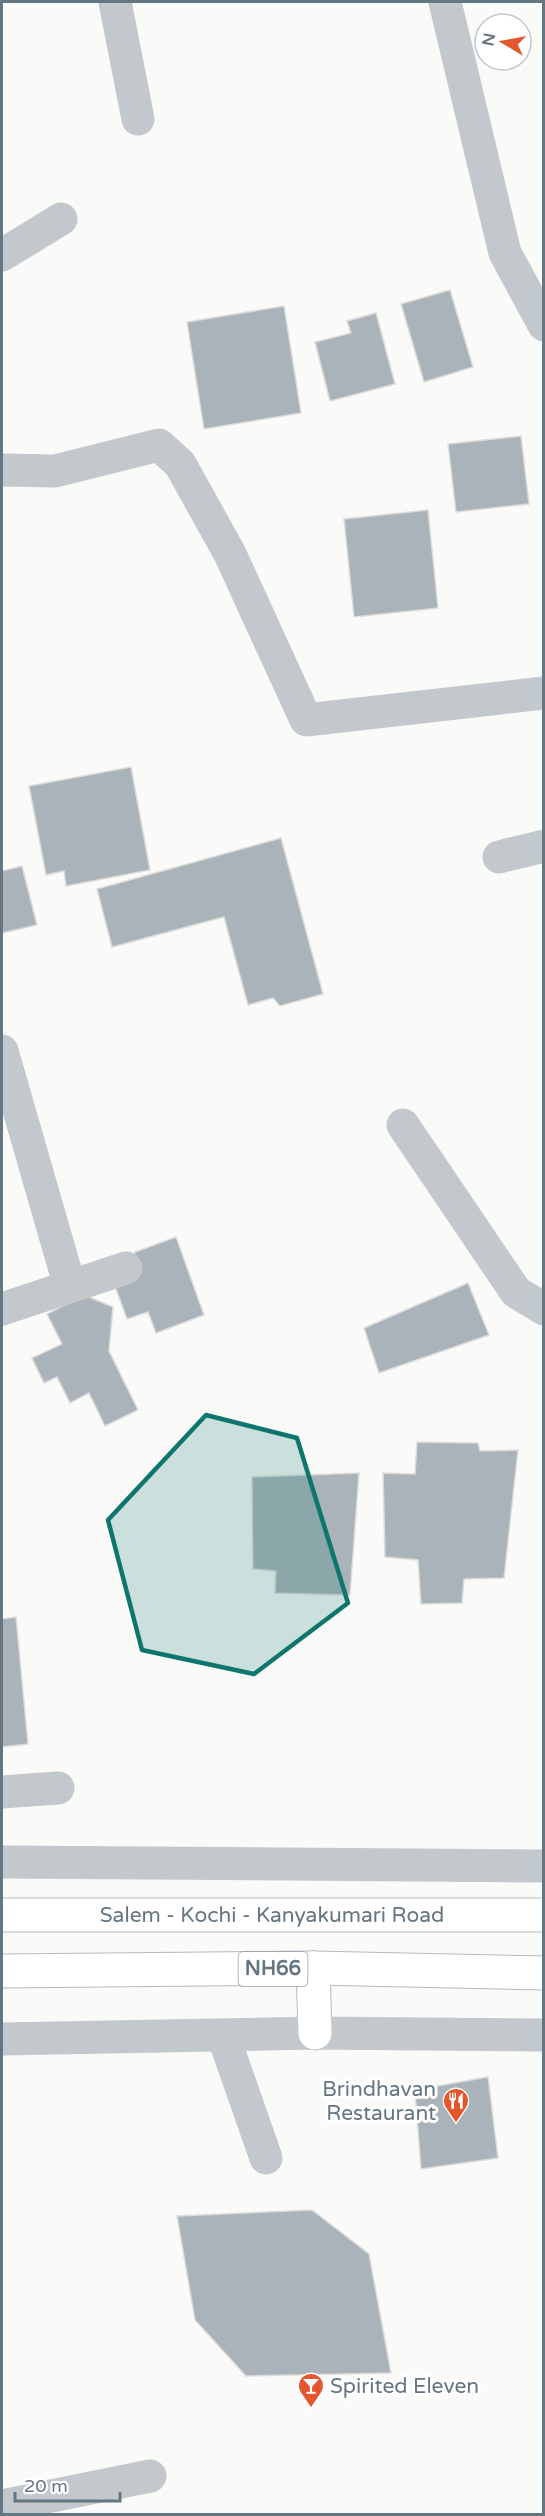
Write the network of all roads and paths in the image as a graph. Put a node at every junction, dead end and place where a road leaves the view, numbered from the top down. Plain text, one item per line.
1 (115, 2) edge
2 (444, 2) edge
3 (138, 119) dead end
4 (61, 219) dead end
5 (2, 255) edge
6 (543, 325) edge
7 (2, 470) edge
8 (543, 693) edge
9 (543, 846) edge
10 (499, 857) dead end
11 (2, 1051) edge
12 (403, 1125) dead end
13 (126, 1268) dead end
14 (70, 1287) junction
15 (543, 1309) edge
16 (2, 1310) edge
17 (58, 1788) dead end
18 (2, 1792) edge
19 (2, 1862) edge
20 (543, 1866) edge
21 (2, 1915) edge
22 (543, 1915) edge
23 (313, 1968) junction
24 (2, 1971) edge
25 (543, 1973) edge
26 (315, 2033) junction
27 (223, 2035) junction
28 (543, 2035) edge
29 (2, 2039) edge
30 (266, 2158) dead end
31 (150, 2476) dead end
32 (2, 2506) edge

1 - 3 street
2 - 6 street
4 - 5 street
7 - 8 street
9 - 10 street
11 - 14 street
12 - 15 street
13 - 14 street
14 - 16 street
17 - 18 street
19 - 20 street
21 - 22 highway, Salem - Kochi - Kanyakumari Road
23 - 24 highway, NH66
23 - 25 highway, NH66
23 - 26 highway
26 - 27 street
26 - 28 street
27 - 29 street
27 - 30 street
31 - 32 street

